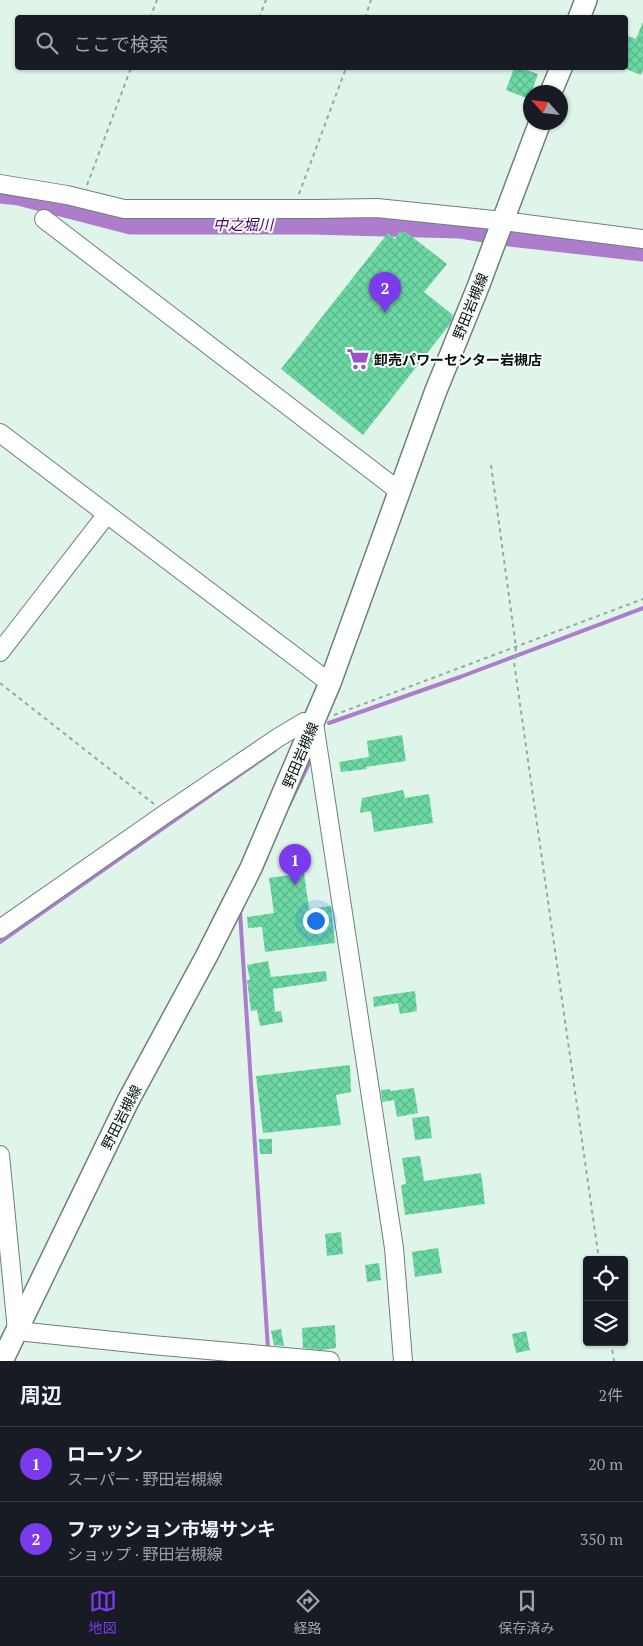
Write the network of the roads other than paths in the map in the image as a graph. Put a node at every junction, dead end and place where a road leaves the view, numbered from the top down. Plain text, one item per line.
1 (590, 2) edge
2 (582, 15) edge
3 (560, 70) edge
4 (555, 85) edge
5 (532, 130) edge
6 (0, 184) edge
7 (44, 219) dead end
8 (504, 221) junction
9 (643, 239) edge
10 (0, 433) edge
11 (399, 491) junction
12 (108, 514) junction
13 (0, 652) edge
14 (330, 683) junction
15 (312, 727) junction
16 (0, 928) edge
17 (0, 1155) edge
18 (17, 1331) junction
19 (153, 1353) edge
20 (2, 1361) edge
21 (330, 1361) edge
22 (403, 1361) edge

1 - 2 main road
3 - 4 main road
5 - 8 main road, 野田岩槻線
6 - 8 street
7 - 11 street
8 - 9 street
8 - 11 main road, 野田岩槻線
10 - 12 street
11 - 14 main road, 野田岩槻線
12 - 13 street
12 - 14 street
14 - 15 main road, 野田岩槻線
15 - 16 street
15 - 18 main road, 野田岩槻線
15 - 22 street
17 - 18 street
18 - 19 street
18 - 20 main road, 野田岩槻線
19 - 21 street

